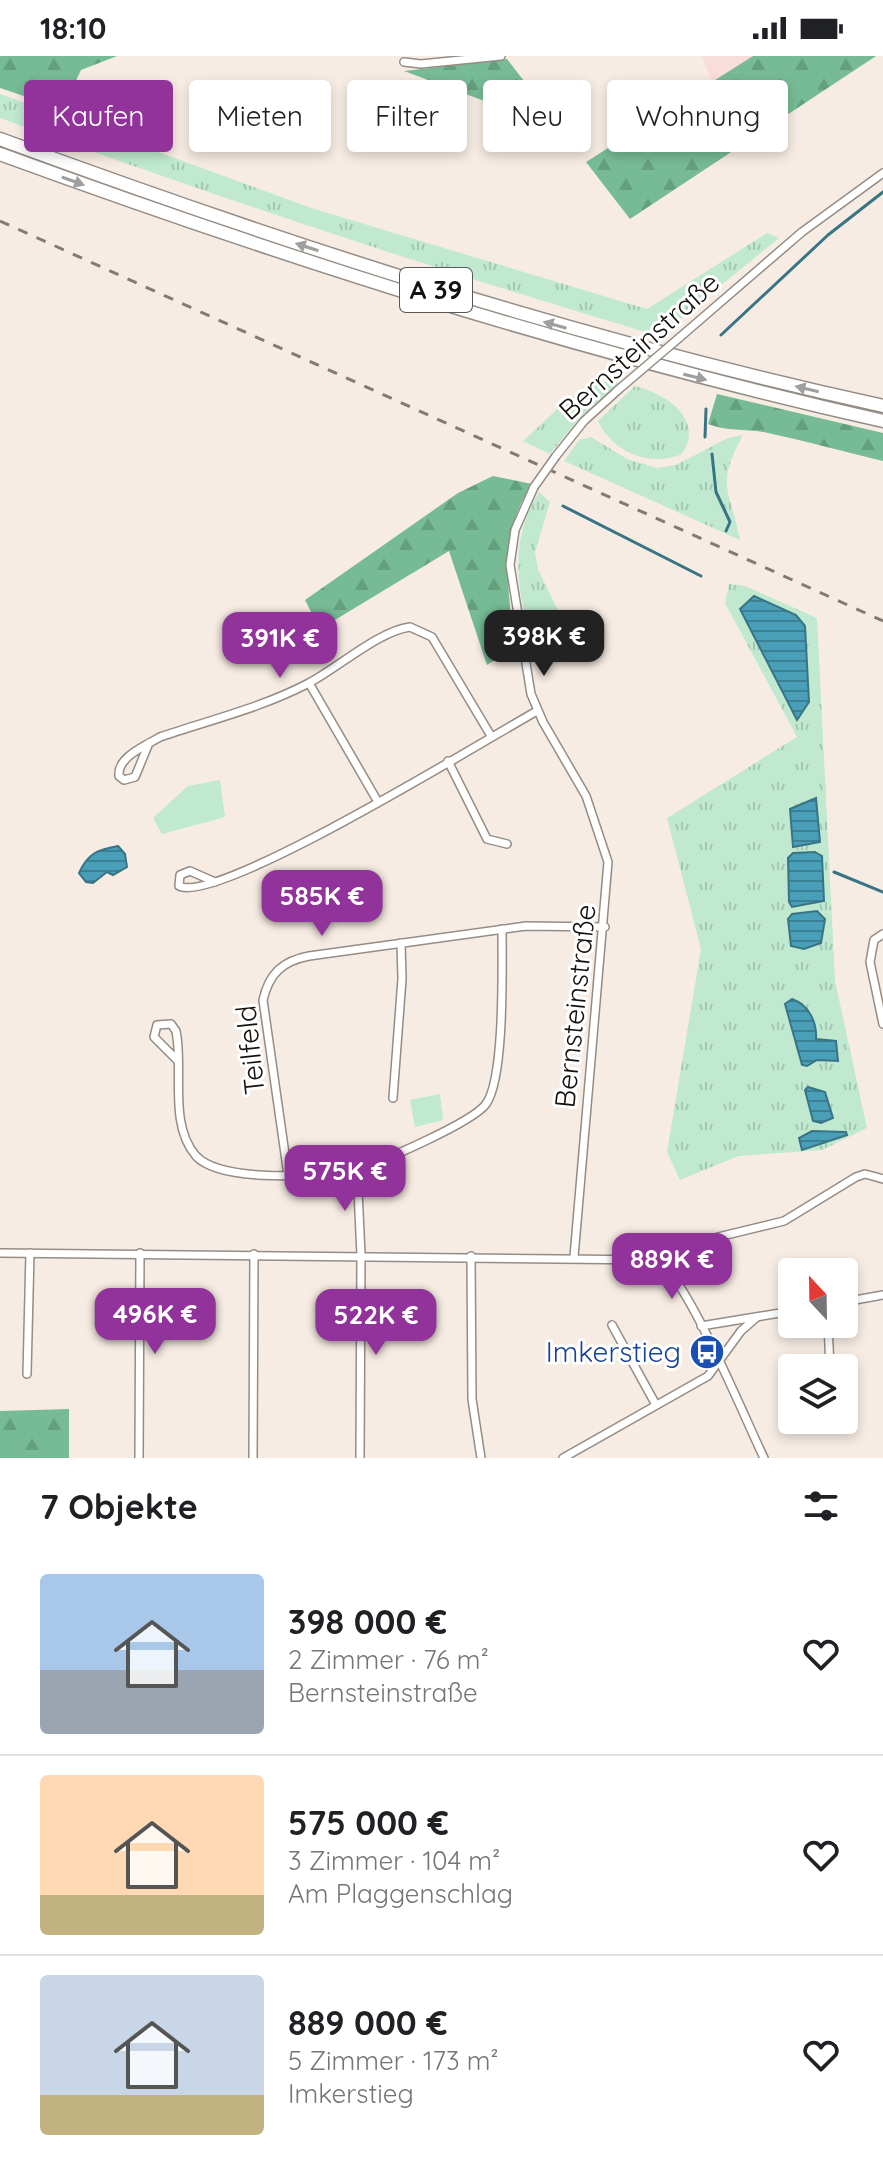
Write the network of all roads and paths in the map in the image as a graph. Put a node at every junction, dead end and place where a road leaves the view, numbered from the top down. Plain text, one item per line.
1 (501, 56) edge
2 (404, 62) dead end
3 (0, 139) edge
4 (0, 154) edge
5 (883, 173) edge
6 (883, 406) edge
7 (883, 421) edge
8 (309, 683) junction
9 (537, 711) junction
10 (491, 736) junction
11 (149, 743) junction
12 (448, 761) junction
13 (378, 802) junction
14 (507, 844) dead end
15 (215, 882) dead end
16 (605, 927) junction
17 (502, 929) junction
18 (883, 934) edge
19 (401, 943) junction
20 (883, 1024) edge
21 (177, 1060) junction
22 (393, 1098) dead end
23 (357, 1169) junction
24 (288, 1175) junction
25 (883, 1179) edge
26 (0, 1253) edge
27 (30, 1253) junction
28 (140, 1253) junction
29 (254, 1254) junction
30 (361, 1255) junction
31 (471, 1256) junction
32 (574, 1257) junction
33 (657, 1260) junction
34 (883, 1295) edge
35 (858, 1299) edge
36 (778, 1313) edge
37 (757, 1317) junction
38 (612, 1325) dead end
39 (701, 1326) junction
40 (719, 1364) junction
41 (27, 1374) dead end
42 (656, 1405) junction
43 (139, 1458) edge
44 (253, 1458) edge
45 (360, 1458) edge
46 (481, 1458) edge
47 (563, 1458) edge
48 (764, 1458) edge

1 - 2 street
6 -> 3 highway, A 39
4 -> 7 highway, A 39
5 - 9 street, Bernsteinstraße, bridge
8 - 10 street
8 - 11 street
8 - 13 street
9 - 10 street
9 - 16 street, Bernsteinstraße
10 - 12 street
11 - 11 street
12 - 13 street
12 - 14 street
13 - 15 street
16 - 17 street, Teilfeld
16 - 32 street, Bernsteinstraße
17 - 19 street, Teilfeld
17 - 23 street
18 - 20 street
19 - 22 street
19 - 24 street, Teilfeld
21 - 21 street
21 - 24 street
23 - 24 street
23 - 30 street
25 - 33 street
26 - 27 street
27 - 28 street
27 - 41 street
28 - 29 street
28 - 43 street
29 - 30 street
29 - 44 street
30 - 31 street
30 - 45 street
31 - 32 street
31 - 46 street
32 - 33 street
33 - 39 street
34 - 35 street
36 - 37 street
37 - 39 street
37 - 40 street
38 - 42 street
39 - 40 street
40 - 42 street
40 - 48 street
42 - 47 street

